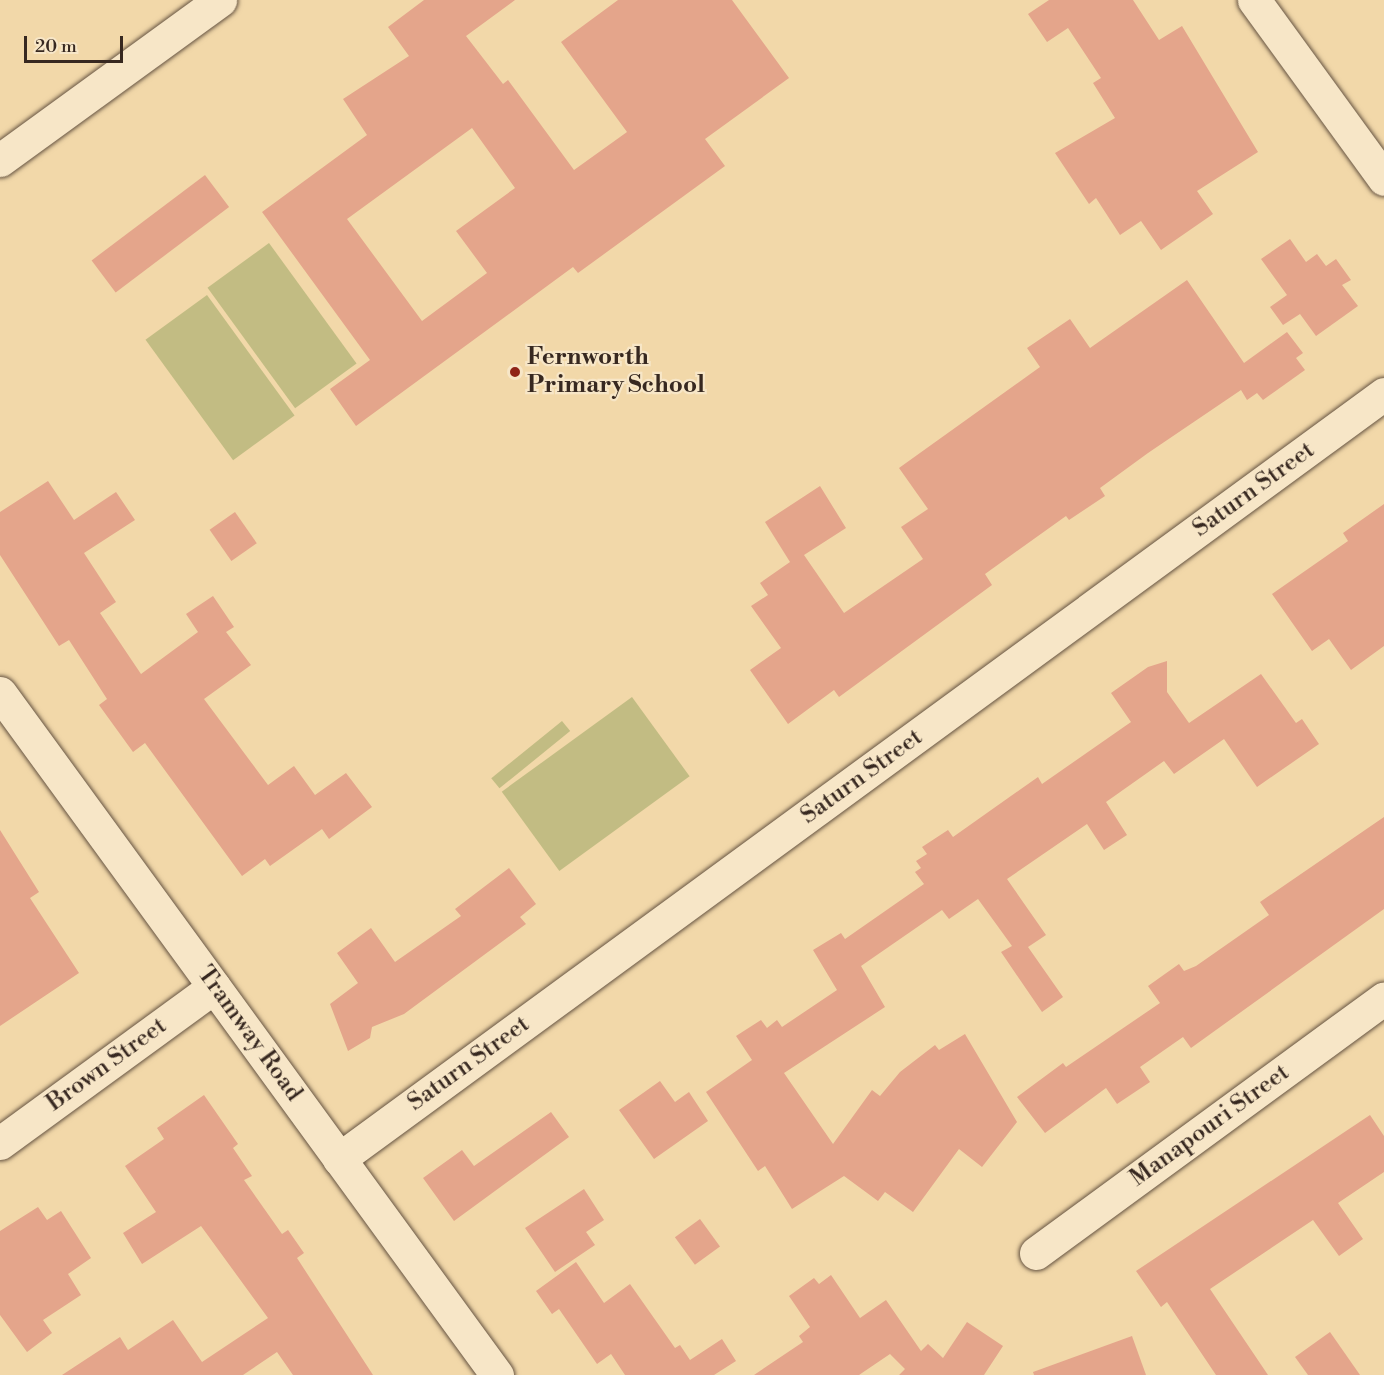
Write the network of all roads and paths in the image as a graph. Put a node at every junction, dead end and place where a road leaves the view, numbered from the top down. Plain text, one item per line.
1 (220, 0) edge
2 (1254, 0) edge
3 (0, 160) edge
4 (1384, 179) edge
5 (1384, 394) edge
6 (0, 693) edge
7 (214, 987) junction
8 (1384, 998) edge
9 (0, 1143) edge
10 (339, 1159) junction
11 (1036, 1253) dead end
12 (497, 1375) edge

1 - 3 street
2 - 4 street
5 - 10 street, Saturn Street
6 - 7 street, Tramway Road
7 - 9 street, Brown Street
7 - 10 street, Tramway Road
8 - 11 street, Manapouri Street
10 - 12 street, Tramway Road

